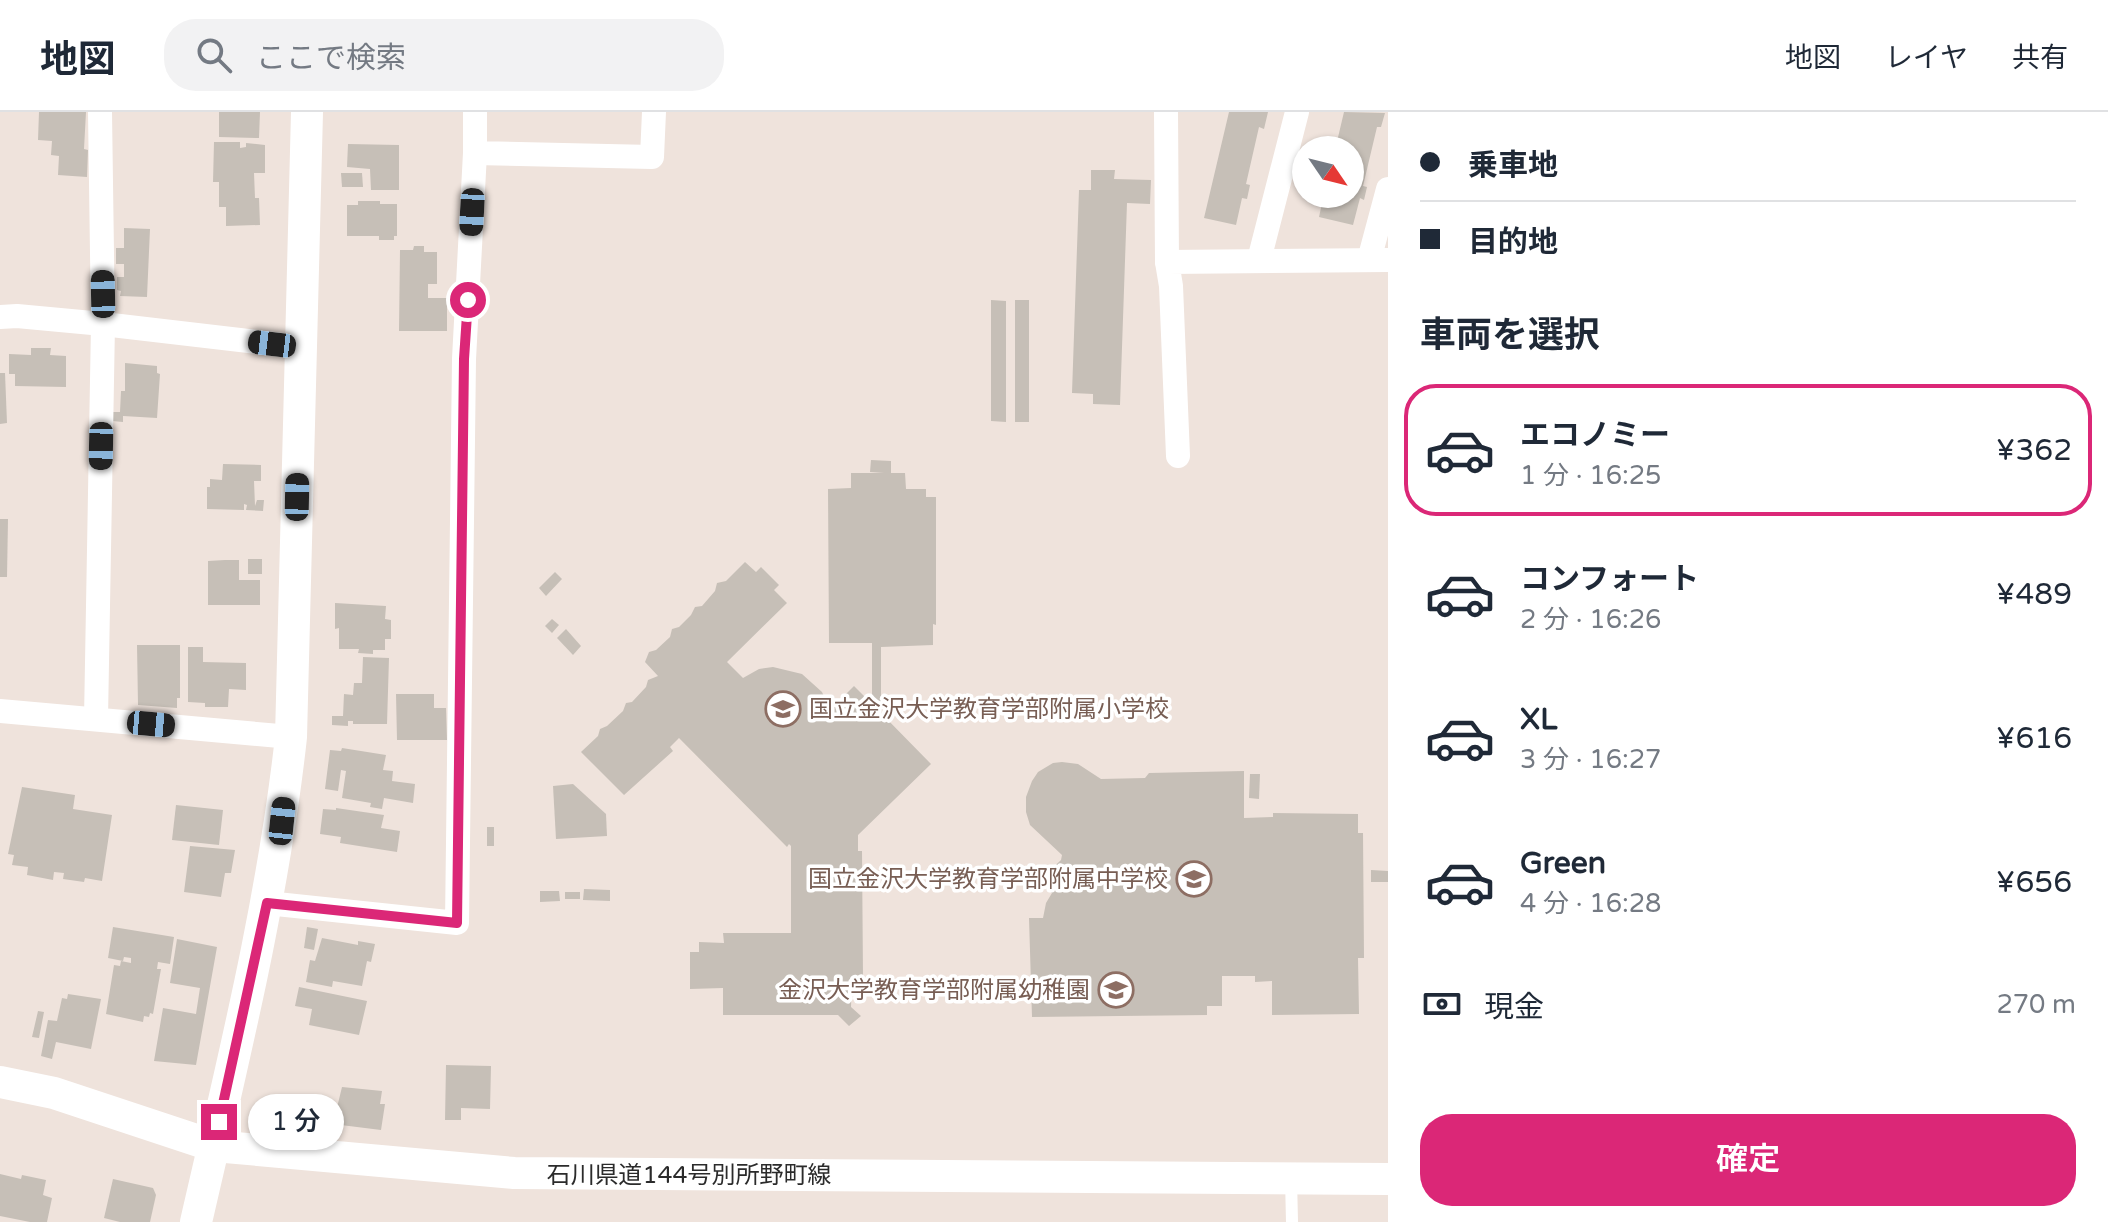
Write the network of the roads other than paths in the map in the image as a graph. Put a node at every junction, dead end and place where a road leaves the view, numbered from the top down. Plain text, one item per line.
1 (100, 112) edge
2 (307, 112) edge
3 (475, 112) edge
4 (654, 112) edge
5 (1166, 112) edge
6 (1297, 112) edge
7 (475, 153) junction
8 (1388, 189) edge
9 (1259, 260) junction
10 (1379, 260) edge
11 (1167, 262) junction
12 (0, 317) edge
13 (103, 324) junction
14 (300, 347) junction
15 (1178, 456) dead end
16 (0, 711) edge
17 (96, 719) junction
18 (291, 737) junction
19 (267, 903) junction
20 (0, 1082) edge
21 (214, 1146) junction
22 (1291, 1178) junction
23 (1388, 1179) edge
24 (196, 1222) edge
25 (1292, 1222) edge

1 - 13 street
2 - 14 main road
3 - 7 street
4 - 7 street
5 - 11 street
6 - 9 street
7 - 19 street
8 - 10 street
9 - 10 street
9 - 11 street
11 - 15 street
12 - 13 street
13 - 14 street
13 - 17 street
14 - 18 main road
16 - 17 street
17 - 18 street
18 - 19 main road
19 - 21 main road
20 - 21 main road, 石川県道144号別所野町線
21 - 22 main road, 石川県道144号別所野町線
21 - 24 main road
22 - 23 main road, 石川県道144号別所野町線
22 - 25 lane

